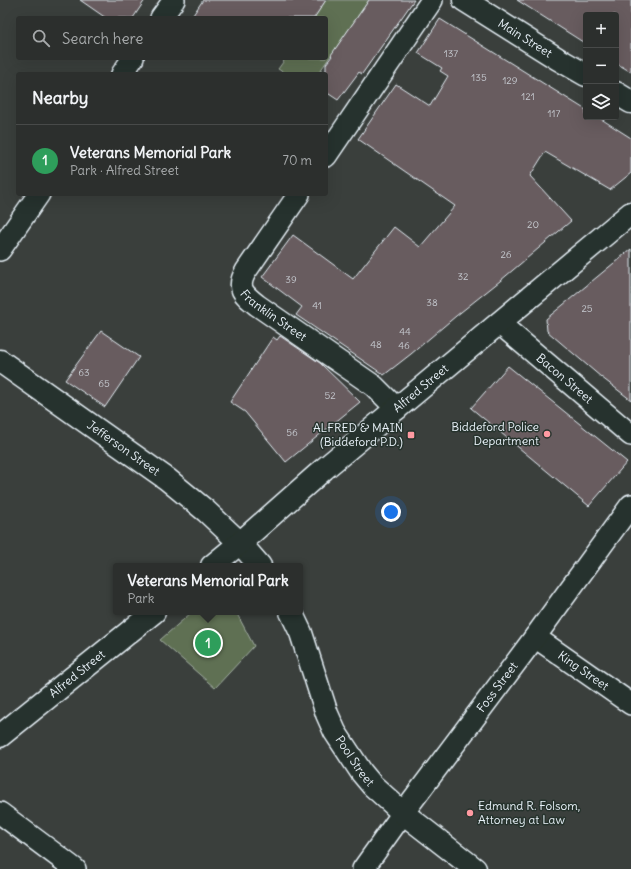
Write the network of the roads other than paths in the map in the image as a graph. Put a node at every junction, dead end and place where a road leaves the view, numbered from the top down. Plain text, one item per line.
1 (174, 0) edge
2 (432, 0) edge
3 (464, 0) edge
4 (162, 16) edge
5 (132, 60) edge
6 (123, 72) edge
7 (583, 73) edge
8 (619, 95) edge
9 (631, 102) edge
10 (328, 153) edge
11 (38, 196) edge
12 (298, 196) edge
13 (631, 213) edge
14 (0, 250) edge
15 (499, 323) junction
16 (0, 361) edge
17 (397, 409) junction
18 (631, 435) edge
19 (631, 505) edge
20 (240, 543) junction
21 (216, 563) edge
22 (257, 563) edge
23 (150, 615) edge
24 (292, 615) edge
25 (536, 637) junction
26 (631, 704) edge
27 (0, 736) edge
28 (0, 813) edge
29 (403, 814) junction
30 (75, 869) edge
31 (363, 869) edge
32 (475, 869) edge

1 - 4 street
2 - 10 street
3 - 7 main road, Main Street
5 - 6 street
8 - 9 main road
11 - 14 street
12 - 17 street, Franklin Street
13 - 15 main road, Alfred Street
15 - 17 main road, Alfred Street
15 - 18 street, Bacon Street
16 - 20 main road, Jefferson Street
17 - 20 main road, Alfred Street
19 - 25 street, Foss Street
20 - 21 main road, Alfred Street
20 - 22 main road
23 - 27 main road, Alfred Street
24 - 29 main road, Pool Street
25 - 26 street, King Street
25 - 29 street, Foss Street
28 - 30 street
29 - 31 street, Foss Street
29 - 32 main road, Pool Street

